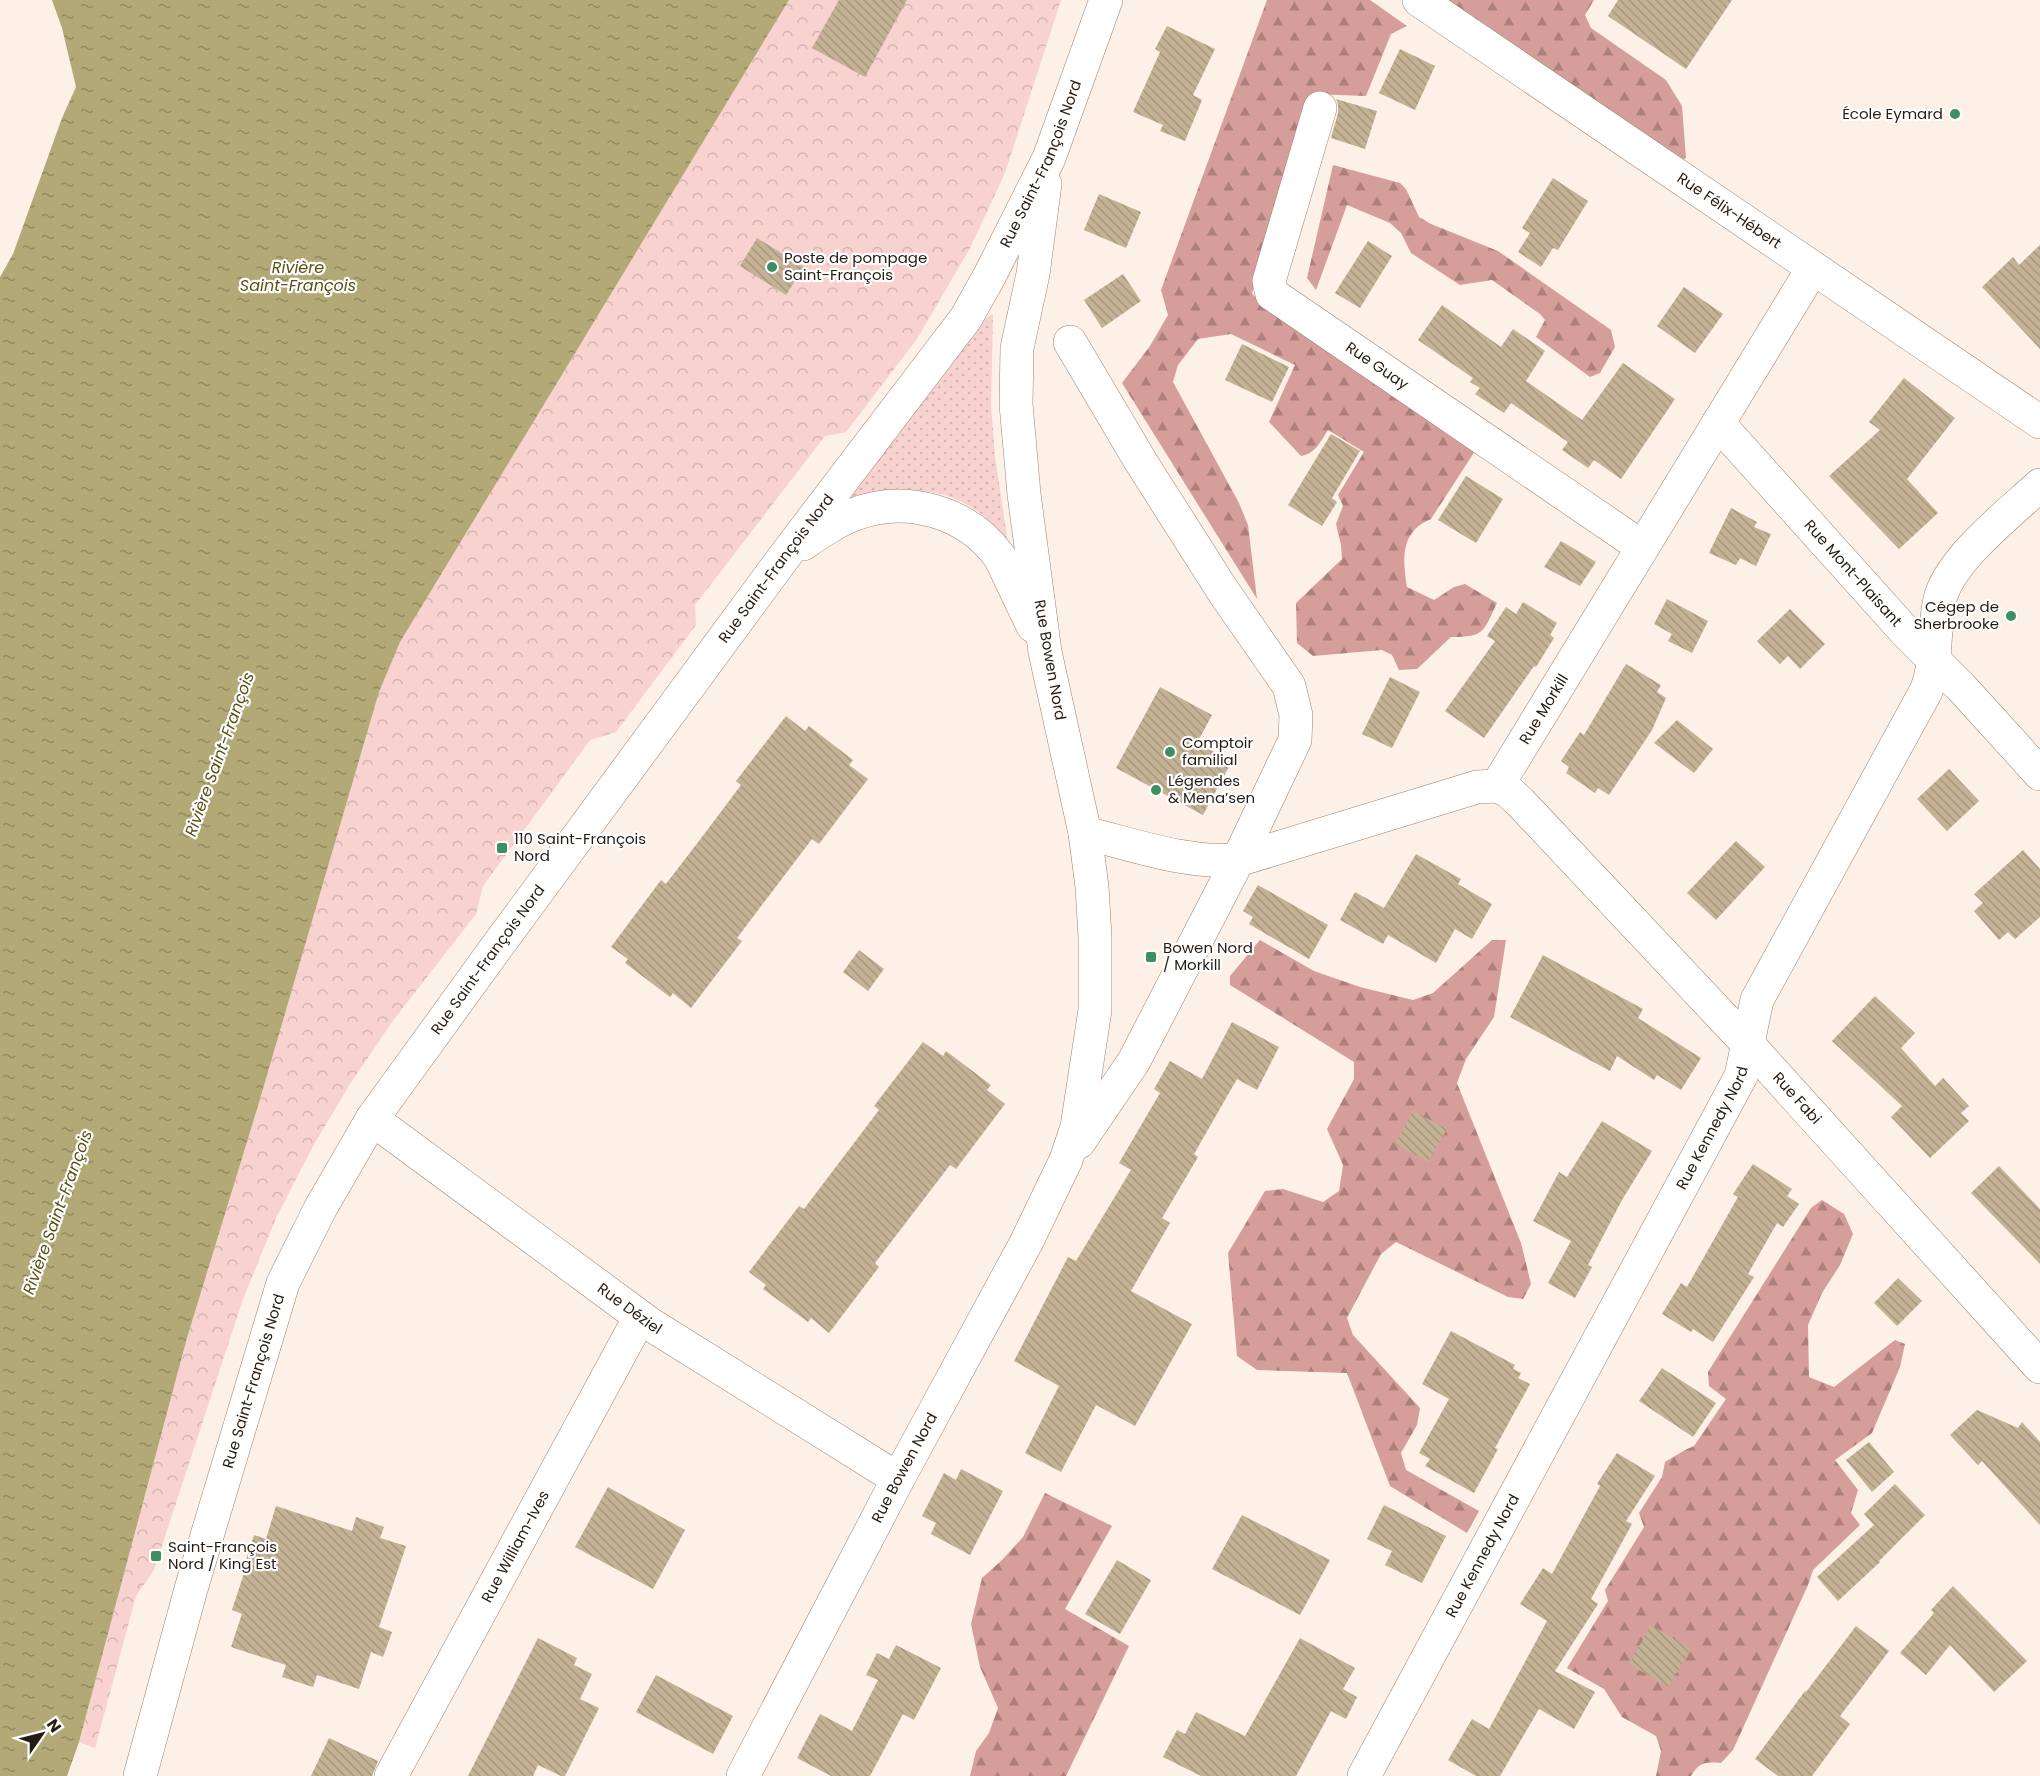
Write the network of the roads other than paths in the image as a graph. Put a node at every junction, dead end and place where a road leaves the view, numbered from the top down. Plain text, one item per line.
1 (1106, 0) edge
2 (1419, 0) edge
3 (1320, 108) dead end
4 (1049, 158) junction
5 (1813, 268) junction
6 (1070, 342) dead end
7 (2040, 422) edge
8 (1718, 423) junction
9 (2040, 485) edge
10 (1642, 547) junction
11 (784, 557) junction
12 (1045, 652) junction
13 (1935, 661) junction
14 (2040, 774) edge
15 (1497, 786) junction
16 (1085, 833) junction
17 (1238, 860) junction
18 (1747, 1043) junction
19 (372, 1119) junction
20 (1066, 1160) junction
21 (640, 1317) junction
22 (2040, 1367) edge
23 (898, 1479) junction
24 (140, 1776) edge
25 (391, 1776) edge
26 (743, 1776) edge
27 (1364, 1776) edge

1 - 4 street, Rue Saint-François Nord
2 - 5 street, Rue Félix-Hébert
3 - 10 street, Rue Guay
4 - 11 street, Rue Saint-François Nord
4 - 12 street, Rue Bowen Nord
5 - 7 street, Rue Félix-Hébert
5 - 8 street, Rue Morkill
6 - 17 street, Rue Bowen Nord
8 - 10 street, Rue Morkill
8 - 13 street, Rue Mont-Plaisant
9 - 13 street, Rue Kennedy Nord
10 - 15 street, Rue Morkill
11 - 12 street
11 - 19 street, Rue Saint-François Nord
12 - 16 street, Rue Bowen Nord
13 - 14 street, Rue Mont-Plaisant
13 - 18 street, Rue Kennedy Nord
15 - 17 street
15 - 18 street, Rue Fabi
16 - 17 street
16 - 20 street, Rue Bowen Nord
17 - 20 street, Rue Bowen Nord
18 - 22 street, Rue Fabi
18 - 27 street, Rue Kennedy Nord
19 - 21 street, Rue Déziel
19 - 24 street, Rue Saint-François Nord
20 - 23 street, Rue Bowen Nord
21 - 23 street, Rue Déziel
21 - 25 street, Rue William-Ives
23 - 26 street, Rue Bowen Nord

